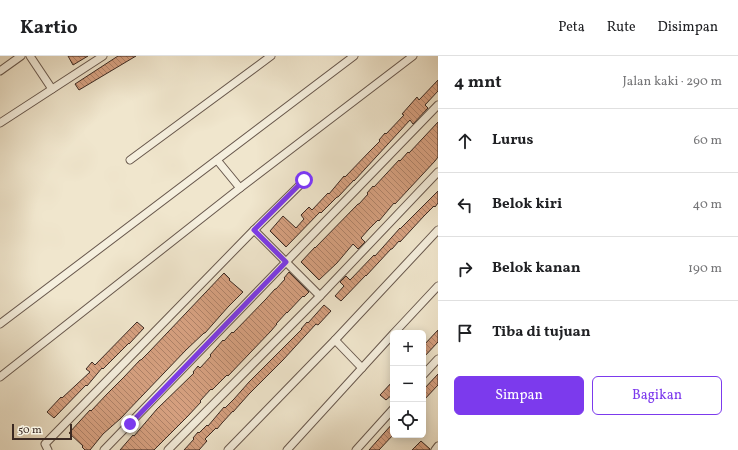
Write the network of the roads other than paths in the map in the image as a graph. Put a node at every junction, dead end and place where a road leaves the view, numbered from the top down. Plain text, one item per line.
1 (21, 56) edge
2 (30, 56) edge
3 (103, 56) edge
4 (271, 56) edge
5 (354, 56) edge
6 (413, 56) edge
7 (0, 71) edge
8 (52, 89) junction
9 (438, 105) edge
10 (0, 123) edge
11 (130, 160) dead end
12 (218, 160) junction
13 (438, 172) edge
14 (304, 180) dead end
15 (240, 188) junction
16 (254, 230) junction
17 (438, 230) edge
18 (286, 262) junction
19 (438, 286) edge
20 (320, 296) junction
21 (0, 324) edge
22 (398, 330) edge
23 (390, 338) edge
24 (336, 340) junction
25 (438, 359) edge
26 (362, 368) junction
27 (426, 372) edge
28 (0, 377) edge
29 (390, 411) edge
30 (438, 446) edge
31 (48, 450) edge
32 (104, 450) edge
33 (168, 450) edge
34 (228, 450) edge
35 (286, 450) edge
36 (356, 450) edge
37 (435, 450) edge

1 - 7 street
2 - 8 street
3 - 8 street
4 - 11 street
5 - 12 street
6 - 15 street
8 - 10 street
9 - 18 street
12 - 15 street
12 - 21 street
13 - 20 street
14 - 16 street
15 - 28 street
16 - 18 street
16 - 31 street
17 - 24 street
18 - 20 street
18 - 32 street
19 - 22 street
20 - 33 street
23 - 26 street
24 - 26 street
24 - 34 street
25 - 27 street
26 - 35 street
29 - 36 street
30 - 37 street

